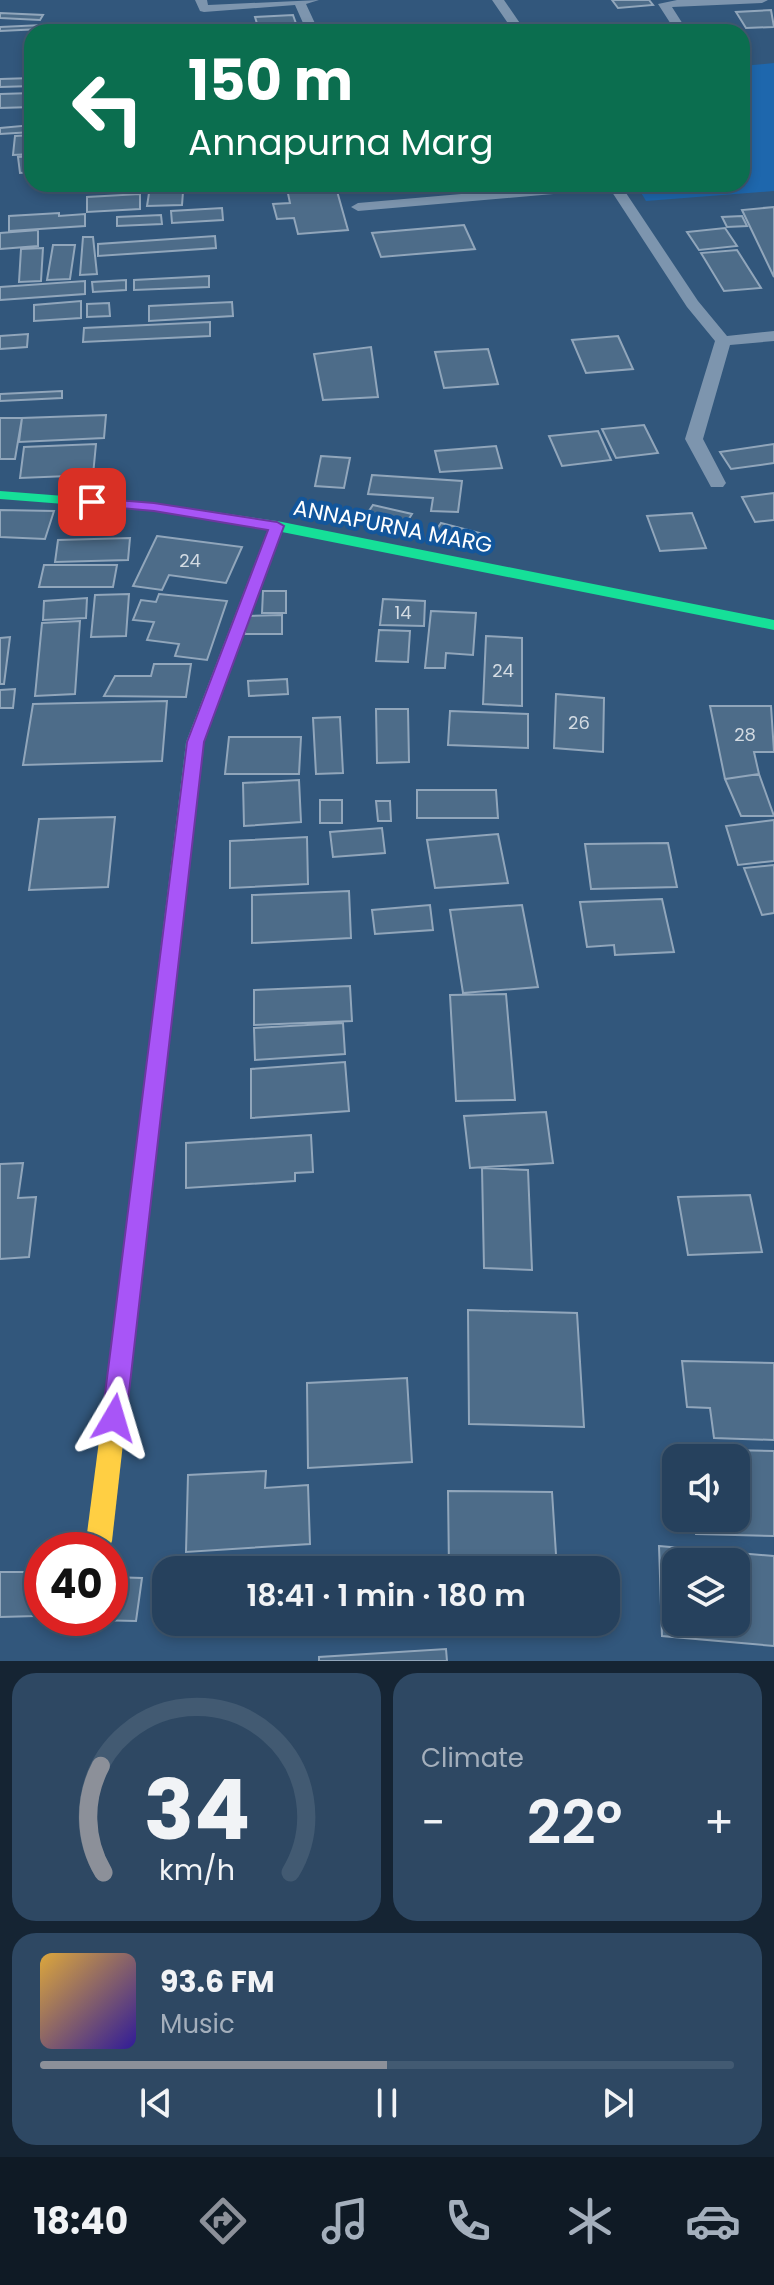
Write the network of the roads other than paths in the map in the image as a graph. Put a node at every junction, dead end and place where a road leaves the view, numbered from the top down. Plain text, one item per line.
1 (201, 0) edge
2 (498, 0) edge
3 (762, 0) edge
4 (306, 1) edge
5 (311, 24) edge
6 (514, 24) edge
7 (677, 24) edge
8 (463, 192) edge
9 (540, 192) edge
10 (618, 192) edge
11 (466, 199) junction
12 (358, 207) dead end
13 (774, 336) edge
14 (723, 341) junction
15 (717, 483) dead end
16 (0, 495) edge
17 (277, 526) junction
18 (774, 625) edge
19 (100, 1532) edge

1 - 4 lane
2 - 6 lane
3 - 7 lane
4 - 5 lane
8 - 11 lane
9 - 11 lane
10 - 14 lane
11 - 12 lane
13 - 14 lane
14 - 15 lane
16 - 17 street, ANNAPURNA MARG
17 - 18 street, ANNAPURNA MARG
17 - 19 street

